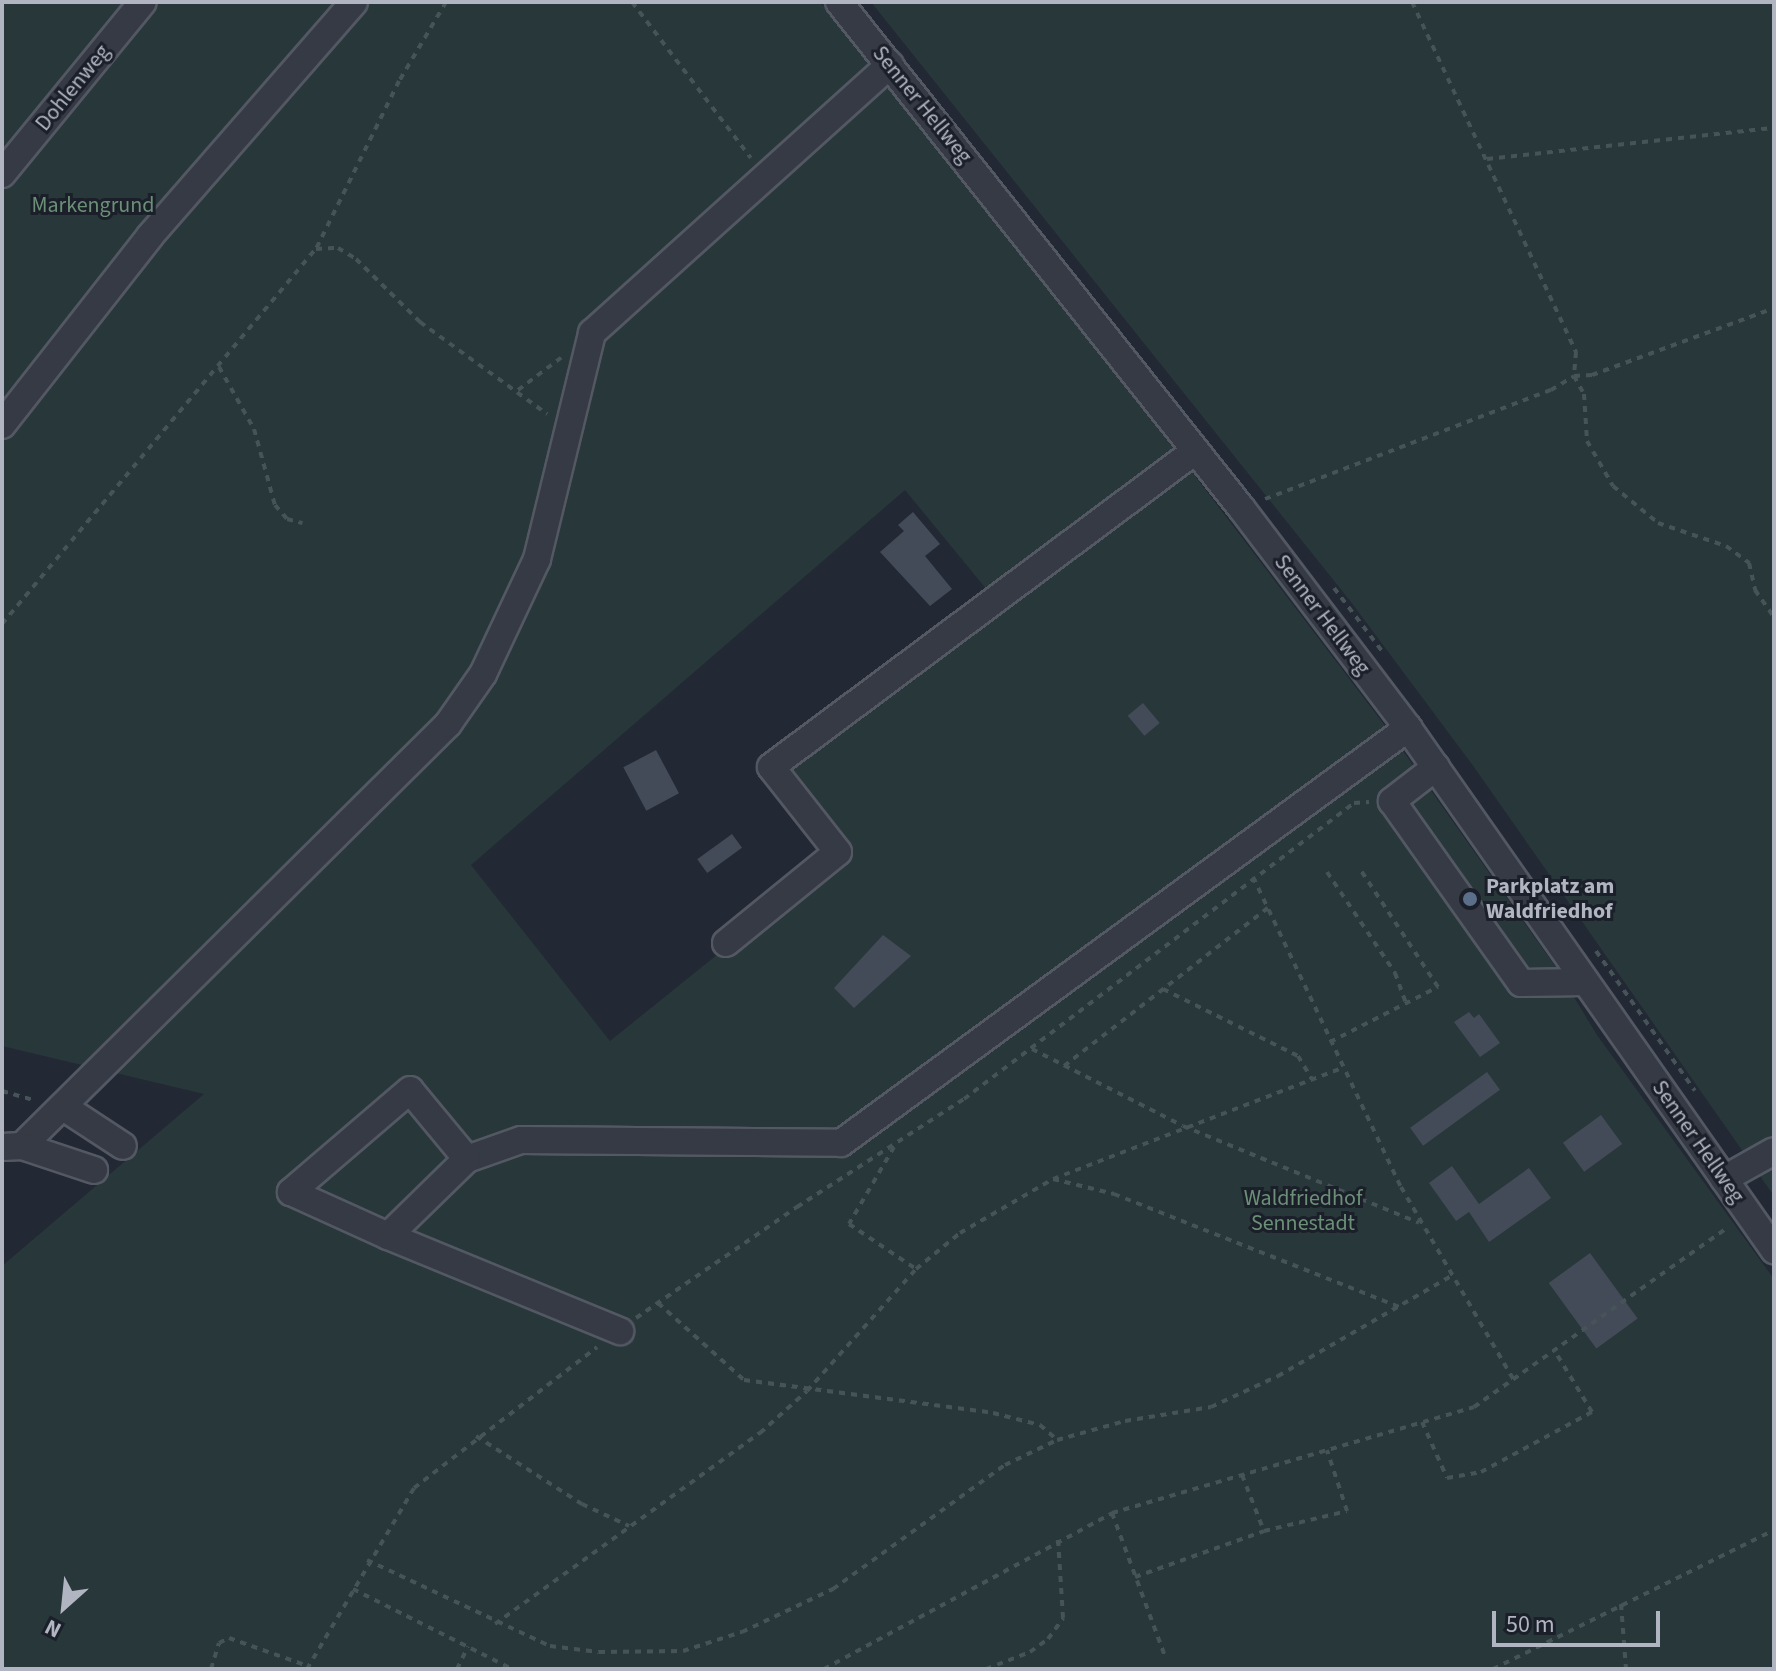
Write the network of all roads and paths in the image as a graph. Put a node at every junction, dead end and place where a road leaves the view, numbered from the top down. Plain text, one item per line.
1 (143, 2) edge
2 (354, 2) edge
3 (446, 2) edge
4 (632, 2) edge
5 (839, 2) edge
6 (1412, 2) edge
7 (890, 65) junction
8 (1774, 128) edge
9 (1487, 159) junction
10 (2, 174) edge
11 (765, 175) junction
12 (316, 249) junction
13 (1774, 308) edge
14 (584, 354) junction
15 (219, 367) junction
16 (1574, 376) junction
17 (517, 391) junction
18 (2, 425) edge
19 (568, 430) junction
20 (1195, 451) junction
21 (1242, 509) junction
22 (302, 523) dead end
23 (1774, 617) edge
24 (2, 624) edge
25 (1408, 728) junction
26 (1436, 767) junction
27 (1392, 801) junction
28 (1360, 869) dead end
29 (1327, 872) dead end
30 (1253, 877) junction
31 (1268, 908) junction
32 (726, 943) dead end
33 (1606, 963) dead end
34 (1585, 982) junction
35 (1162, 989) junction
36 (1406, 1004) junction
37 (1330, 1042) junction
38 (1032, 1049) junction
39 (1064, 1066) junction
40 (1342, 1068) junction
41 (1312, 1079) junction
42 (1704, 1104) dead end
43 (65, 1108) junction
44 (1183, 1126) junction
45 (896, 1144) junction
46 (12, 1146) edge
47 (123, 1146) dead end
48 (1774, 1151) edge
49 (467, 1159) junction
50 (94, 1170) dead end
51 (1053, 1179) junction
52 (1724, 1179) junction
53 (1747, 1212) junction
54 (1421, 1224) junction
55 (388, 1236) junction
56 (1774, 1250) edge
57 (916, 1269) junction
58 (1451, 1276) junction
59 (658, 1303) junction
60 (1399, 1307) junction
61 (620, 1331) junction
62 (1556, 1353) junction
63 (1515, 1382) junction
64 (807, 1391) junction
65 (1422, 1422) junction
66 (476, 1436) junction
67 (1057, 1440) junction
68 (1327, 1450) junction
69 (1242, 1475) junction
70 (1112, 1513) junction
71 (629, 1526) junction
72 (1774, 1530) edge
73 (1264, 1531) junction
74 (1058, 1539) junction
75 (367, 1560) junction
76 (1135, 1577) junction
77 (353, 1589) junction
78 (1621, 1604) junction
79 (495, 1624) junction
80 (468, 1646) junction
81 (1166, 1659) dead end
82 (308, 1668) edge
83 (211, 1669) edge
84 (457, 1669) edge
85 (512, 1669) edge
86 (824, 1669) edge
87 (986, 1669) edge
88 (1493, 1669) edge
89 (1626, 1669) edge

1 - 10 street, Dohlenweg
2 - 18 street
3 - 12 path
4 - 11 path
5 - 7 street, Senner Hellweg
6 - 9 path
7 - 11 street
7 - 20 street, Senner Hellweg
8 - 9 path
9 - 16 path
11 - 14 street
12 - 15 path
12 - 17 path
13 - 16 path
14 - 17 path
14 - 19 street
15 - 22 path
15 - 24 path
16 - 21 path
16 - 23 path
17 - 19 path
19 - 43 street
20 - 21 street, Senner Hellweg
20 - 32 street
21 - 25 street, Senner Hellweg
25 - 26 street, Senner Hellweg
25 - 49 street
26 - 27 street
26 - 34 street, Senner Hellweg
27 - 30 path
27 - 34 street
28 - 36 path
29 - 36 path
30 - 31 path
30 - 38 path
31 - 35 path
31 - 37 path
33 - 42 path
34 - 52 street, Senner Hellweg
35 - 39 path
35 - 41 path
36 - 37 path
37 - 40 path
38 - 39 path
38 - 45 path
39 - 44 path
40 - 41 path
40 - 54 path
41 - 44 path
43 - 46 street
43 - 47 street
44 - 51 path
44 - 54 path
45 - 57 path
45 - 59 path
46 - 50 street
48 - 52 street
49 - 55 street
49 - 55 street
51 - 57 path
51 - 60 path
52 - 53 street, Senner Hellweg
53 - 56 street, Senner Hellweg
53 - 62 path
54 - 58 path
55 - 61 street
57 - 64 path
58 - 60 path
58 - 63 path
59 - 61 path
59 - 64 path
60 - 67 path
61 - 66 path
62 - 63 path
62 - 65 path
63 - 65 path
64 - 67 path
64 - 71 path
65 - 68 path
66 - 71 path
66 - 75 path
67 - 79 path
68 - 69 path
68 - 73 path
69 - 70 path
69 - 73 path
70 - 74 path
70 - 76 path
71 - 79 path
72 - 78 path
73 - 76 path
74 - 86 path
74 - 87 path
75 - 77 path
75 - 79 path
76 - 81 path
77 - 80 path
77 - 82 path
78 - 88 path
78 - 89 path
80 - 84 path
80 - 85 path
82 - 83 path

